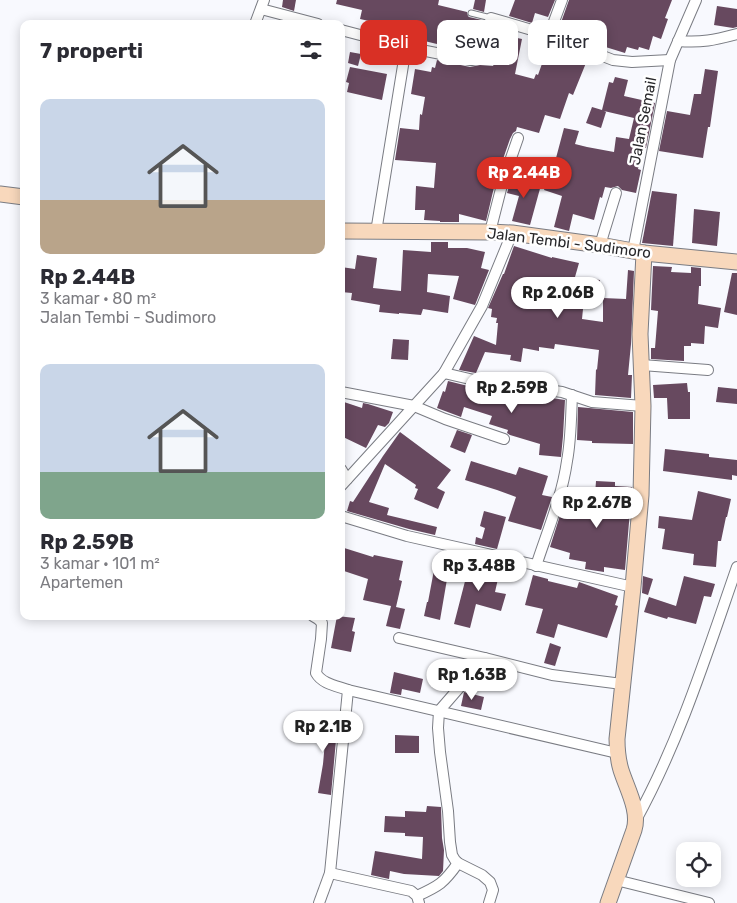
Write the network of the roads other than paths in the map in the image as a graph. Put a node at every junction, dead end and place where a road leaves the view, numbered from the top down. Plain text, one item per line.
1 (562, 0) edge
2 (696, 0) edge
3 (262, 4) edge
4 (471, 13) dead end
5 (491, 18) junction
6 (256, 20) edge
7 (307, 20) edge
8 (555, 20) edge
9 (528, 29) edge
10 (345, 31) edge
11 (737, 34) edge
12 (360, 35) edge
13 (678, 41) junction
14 (427, 51) edge
15 (607, 58) edge
16 (670, 60) junction
17 (403, 65) edge
18 (518, 138) dead end
19 (616, 193) dead end
20 (0, 194) edge
21 (20, 196) edge
22 (345, 231) edge
23 (376, 232) junction
24 (490, 232) junction
25 (512, 233) junction
26 (600, 245) junction
27 (638, 252) junction
28 (737, 262) edge
29 (642, 365) junction
30 (708, 370) dead end
31 (444, 373) junction
32 (345, 393) edge
33 (572, 396) junction
34 (414, 406) junction
35 (644, 406) junction
36 (504, 439) dead end
37 (345, 481) edge
38 (345, 517) edge
39 (536, 566) junction
40 (737, 568) edge
41 (633, 587) junction
42 (319, 620) edge
43 (399, 638) dead end
44 (485, 658) junction
45 (622, 684) junction
46 (348, 690) junction
47 (439, 711) junction
48 (617, 753) junction
49 (636, 820) junction
50 (458, 863) junction
51 (330, 873) junction
52 (616, 880) junction
53 (418, 899) edge
54 (319, 903) edge
55 (489, 903) edge
56 (608, 903) edge
57 (709, 903) edge

1 - 8 street
2 - 13 street, Jalan Semail
3 - 6 street
3 - 7 street
4 - 5 lane
5 - 9 street
5 - 14 street
10 - 12 street
11 - 13 street
13 - 16 street, Jalan Semail
15 - 16 street
16 - 27 street, Jalan Semail
17 - 23 street
18 - 24 street
19 - 26 street
20 - 21 street
22 - 23 street, Jalan Tembi - Sudimoro
23 - 24 street, Jalan Tembi - Sudimoro
24 - 25 street, Jalan Tembi - Sudimoro
25 - 26 street, Jalan Tembi - Sudimoro
25 - 31 street
26 - 27 street, Jalan Tembi - Sudimoro
27 - 28 street, Jalan Tembi - Sudimoro
27 - 29 street
29 - 30 street
29 - 35 street
31 - 33 street
31 - 34 street
32 - 34 street
33 - 35 street
33 - 39 street
34 - 36 street
34 - 37 street
35 - 41 street
38 - 39 street
39 - 41 street
40 - 49 street
41 - 45 street
42 - 46 street
43 - 44 street
44 - 45 street
44 - 47 street
45 - 48 street
46 - 47 street
46 - 51 street
47 - 48 street
47 - 50 street
48 - 49 street
49 - 52 street
50 - 53 street
50 - 55 street
51 - 53 street
51 - 54 street
52 - 56 street
52 - 57 street

